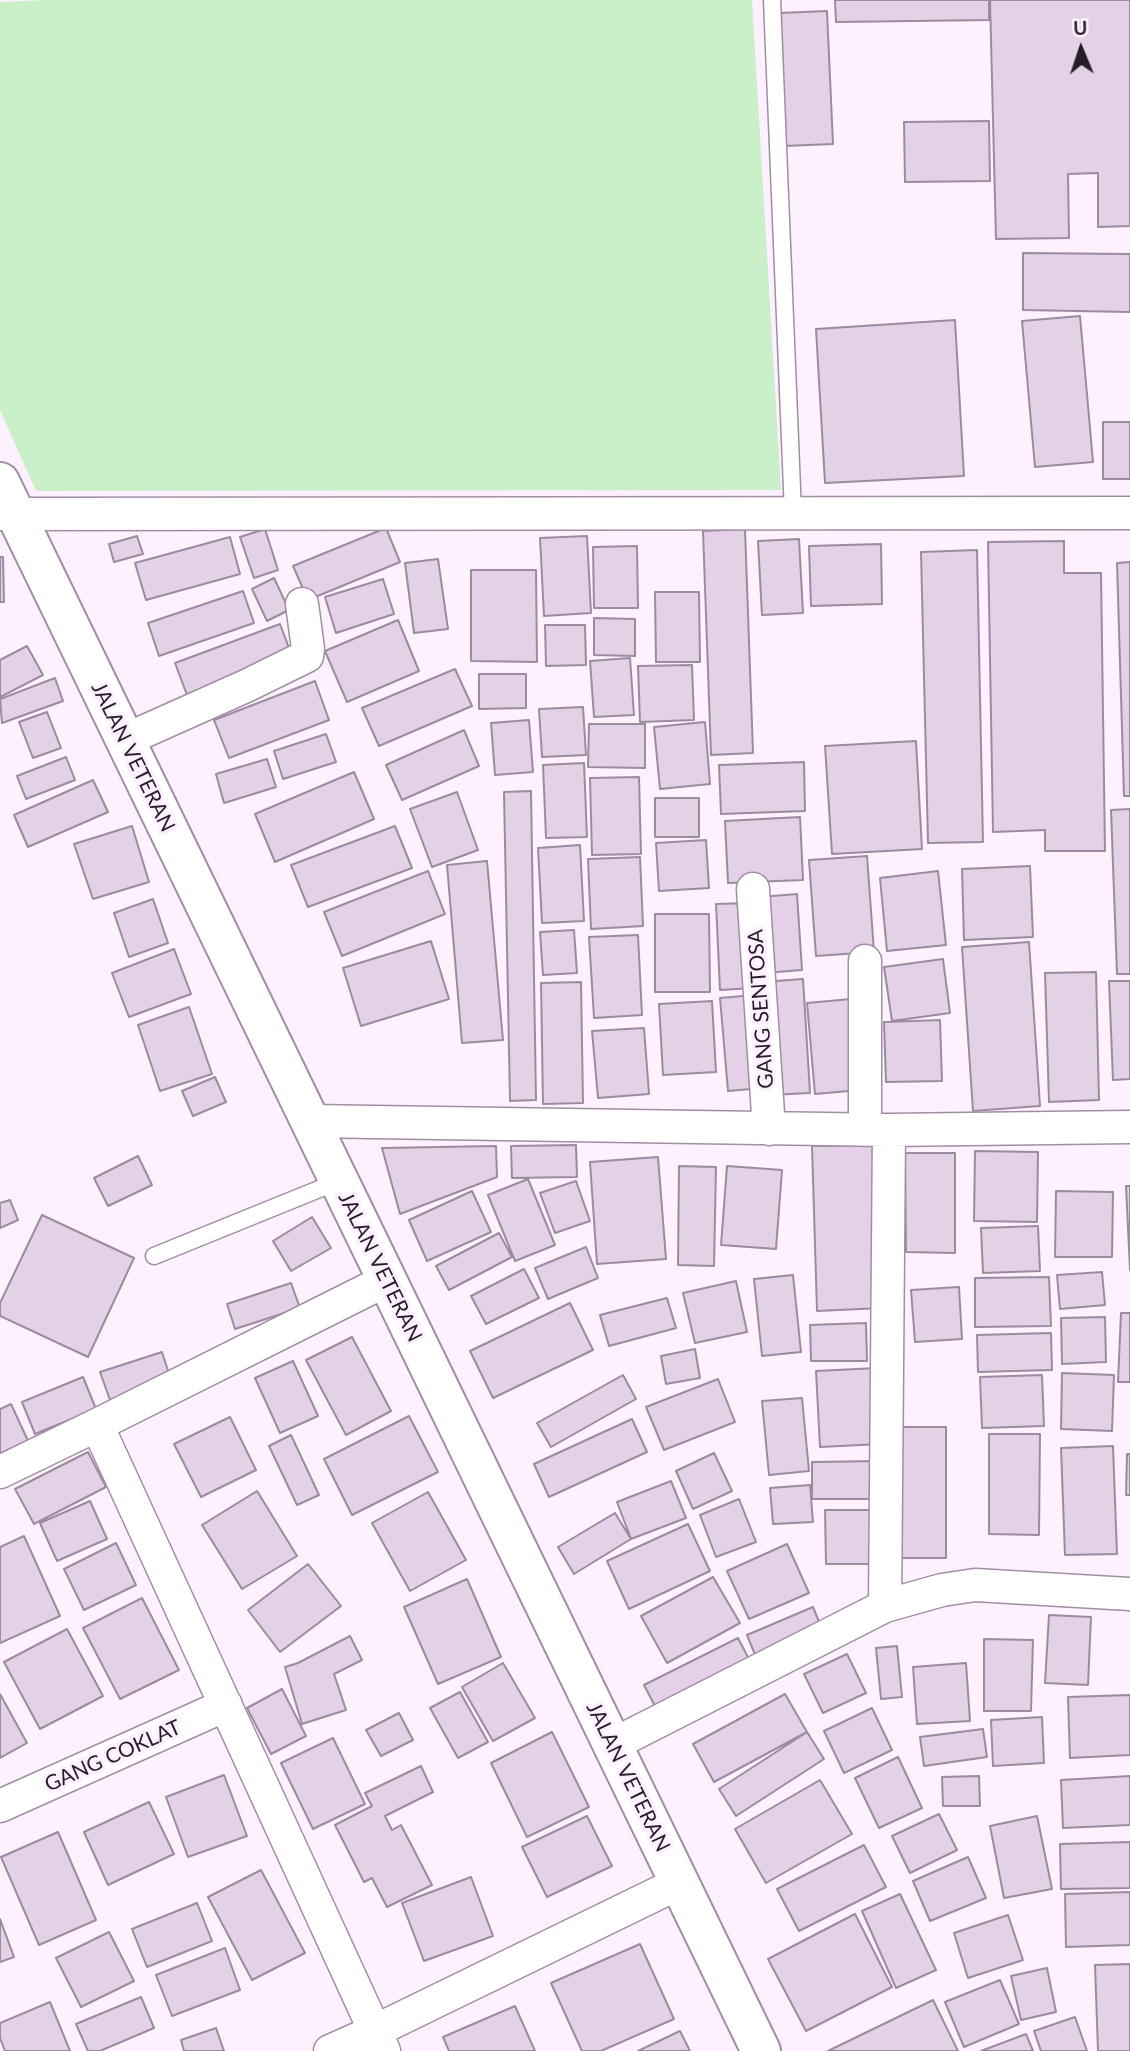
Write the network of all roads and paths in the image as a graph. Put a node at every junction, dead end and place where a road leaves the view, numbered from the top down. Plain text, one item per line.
1 (772, 0) edge
2 (5, 504) edge
3 (793, 513) junction
4 (1130, 513) edge
5 (302, 604) dead end
6 (125, 740) junction
7 (753, 889) dead end
8 (865, 961) dead end
9 (310, 1121) junction
10 (1130, 1127) edge
11 (769, 1129) junction
12 (877, 1130) junction
13 (339, 1181) junction
14 (154, 1256) dead end
15 (387, 1280) junction
16 (97, 1425) junction
17 (0, 1472) edge
18 (1130, 1594) edge
19 (885, 1606) junction
20 (226, 1705) junction
21 (612, 1745) junction
22 (0, 1806) edge
23 (679, 1883) junction
24 (380, 2041) edge
25 (330, 2051) edge
26 (761, 2051) edge

1 - 3 lane
2 - 3 street
2 - 6 main road, JALAN VETERAN
3 - 4 street
5 - 6 street
6 - 9 main road, JALAN VETERAN
7 - 11 street, GANG SENTOSA
8 - 12 street
9 - 11 street
9 - 13 main road, JALAN VETERAN
10 - 12 street
11 - 12 street
12 - 19 street
13 - 14 lane
13 - 15 main road, JALAN VETERAN
15 - 16 street
15 - 21 main road, JALAN VETERAN
16 - 17 street
16 - 20 street
18 - 19 street
19 - 21 street
20 - 22 street, GANG COKLAT
20 - 24 street
21 - 23 main road, JALAN VETERAN
23 - 24 street
23 - 26 main road, JALAN VETERAN
24 - 25 street

